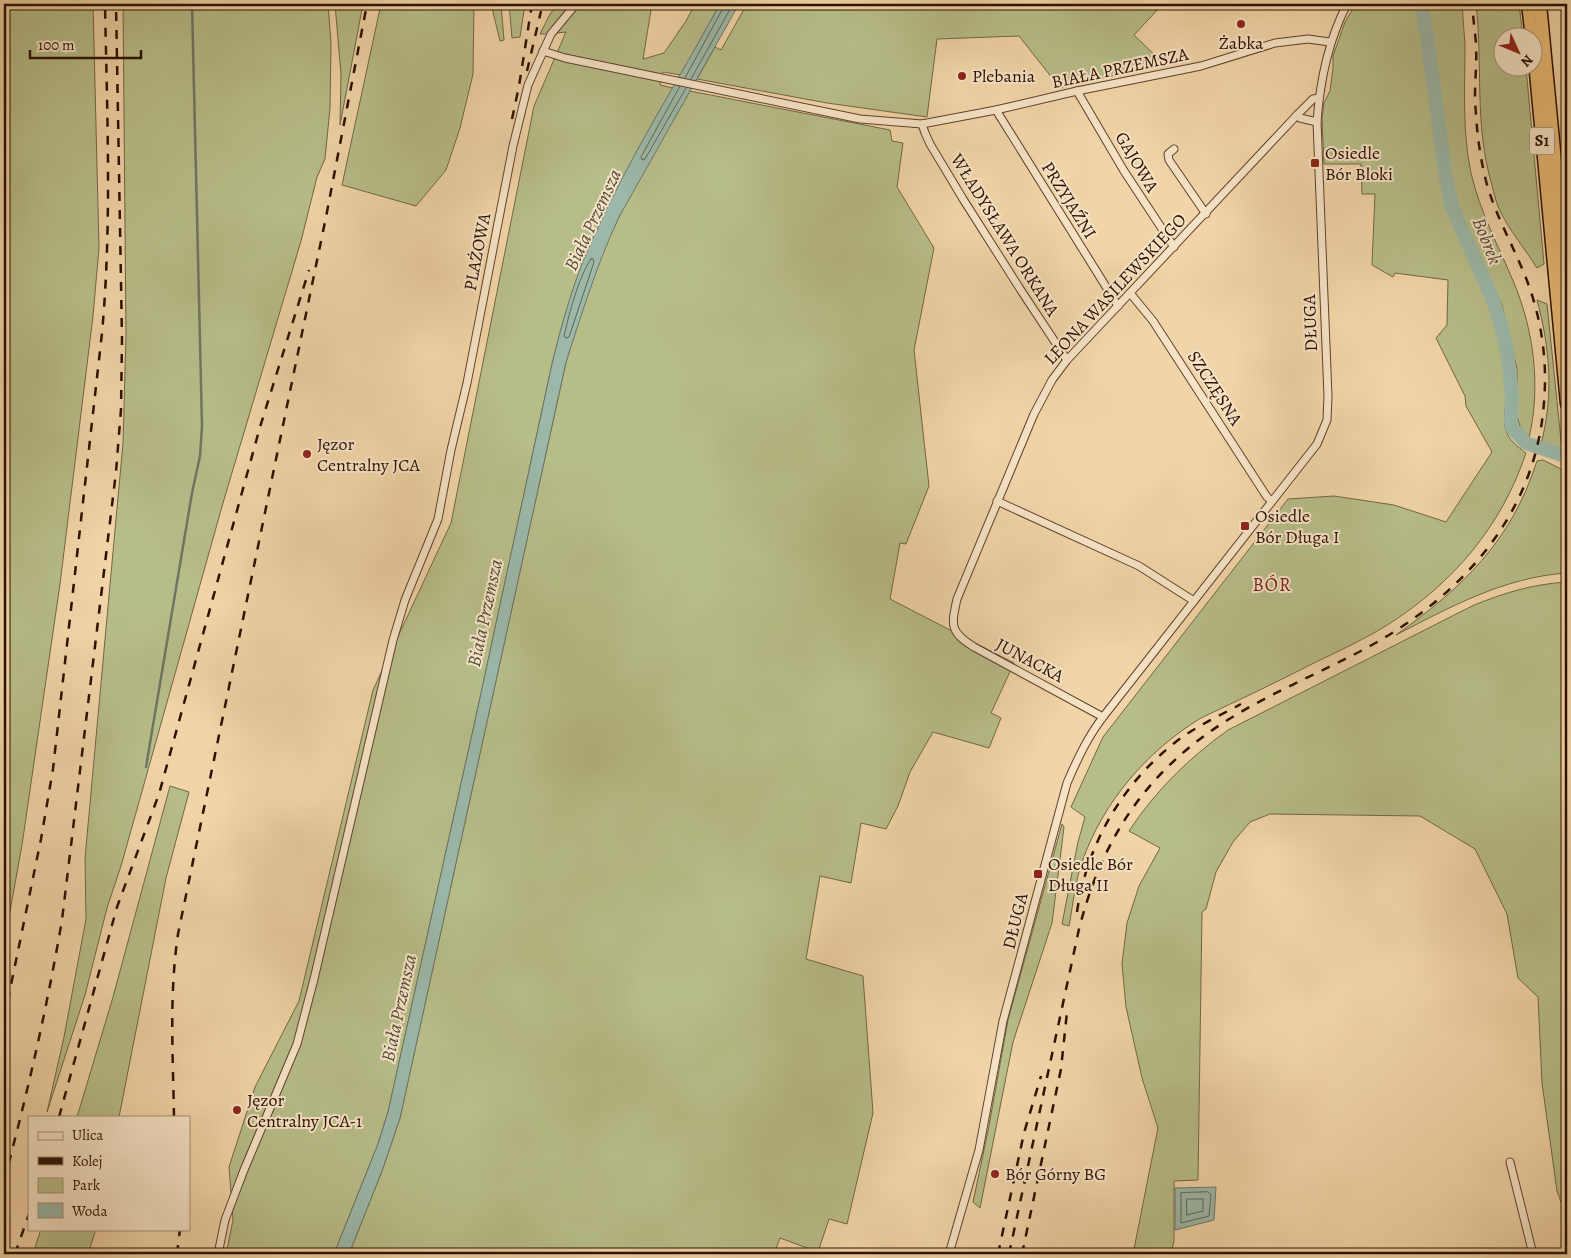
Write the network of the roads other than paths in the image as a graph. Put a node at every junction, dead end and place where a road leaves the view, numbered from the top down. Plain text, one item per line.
1 (576, 4) edge
2 (1347, 4) edge
3 (1528, 4) edge
4 (1540, 4) edge
5 (1531, 28) edge
6 (1330, 42) junction
7 (543, 51) junction
8 (1537, 78) edge
9 (1077, 91) junction
10 (1319, 98) junction
11 (996, 110) junction
12 (1297, 115) junction
13 (1317, 122) junction
14 (922, 124) junction
15 (1174, 149) dead end
16 (1206, 214) junction
17 (1556, 230) junction
18 (1174, 247) junction
19 (1567, 287) edge
20 (1130, 293) junction
21 (1118, 306) junction
22 (1067, 360) junction
23 (1567, 404) edge
24 (997, 501) junction
25 (1272, 501) junction
26 (1194, 601) junction
27 (952, 620) joint
28 (1103, 717) junction
29 (1510, 1162) dead end
30 (218, 1254) edge
31 (948, 1254) edge
32 (1532, 1254) edge

1 - 7 street, PLAŻOWA
2 - 6 street, DŁUGA
3 - 5 highway
4 - 17 highway, S1
6 - 9 street, BIAŁA PRZEMSZA
6 - 10 street, DŁUGA
7 - 14 street, BIAŁA PRZEMSZA
7 - 30 street, PLAŻOWA
8 - 17 highway, S1
9 - 11 street, BIAŁA PRZEMSZA
9 - 18 street, GAJOWA
10 - 12 street, LEONA WASILEWSKIEGO
10 - 13 street, DŁUGA
11 - 14 street, BIAŁA PRZEMSZA
11 - 21 street, PRZYJAŹNI
12 - 13 street
12 - 16 street, LEONA WASILEWSKIEGO
13 - 25 street, DŁUGA
14 - 22 street, WŁADYSŁAWA ORKANA
15 - 16 street
16 - 18 street, LEONA WASILEWSKIEGO
17 - 19 highway, S1
17 - 23 highway, S1
18 - 20 street, LEONA WASILEWSKIEGO
20 - 21 street, LEONA WASILEWSKIEGO
20 - 25 street, SZCZĘSNA
21 - 22 street, LEONA WASILEWSKIEGO
22 - 24 street, LEONA WASILEWSKIEGO
24 - 26 street
24 - 27 street, LEONA WASILEWSKIEGO
25 - 26 street, DŁUGA
26 - 28 street, DŁUGA
27 - 28 street, JUNACKA
28 - 31 street, DŁUGA
29 - 32 street

